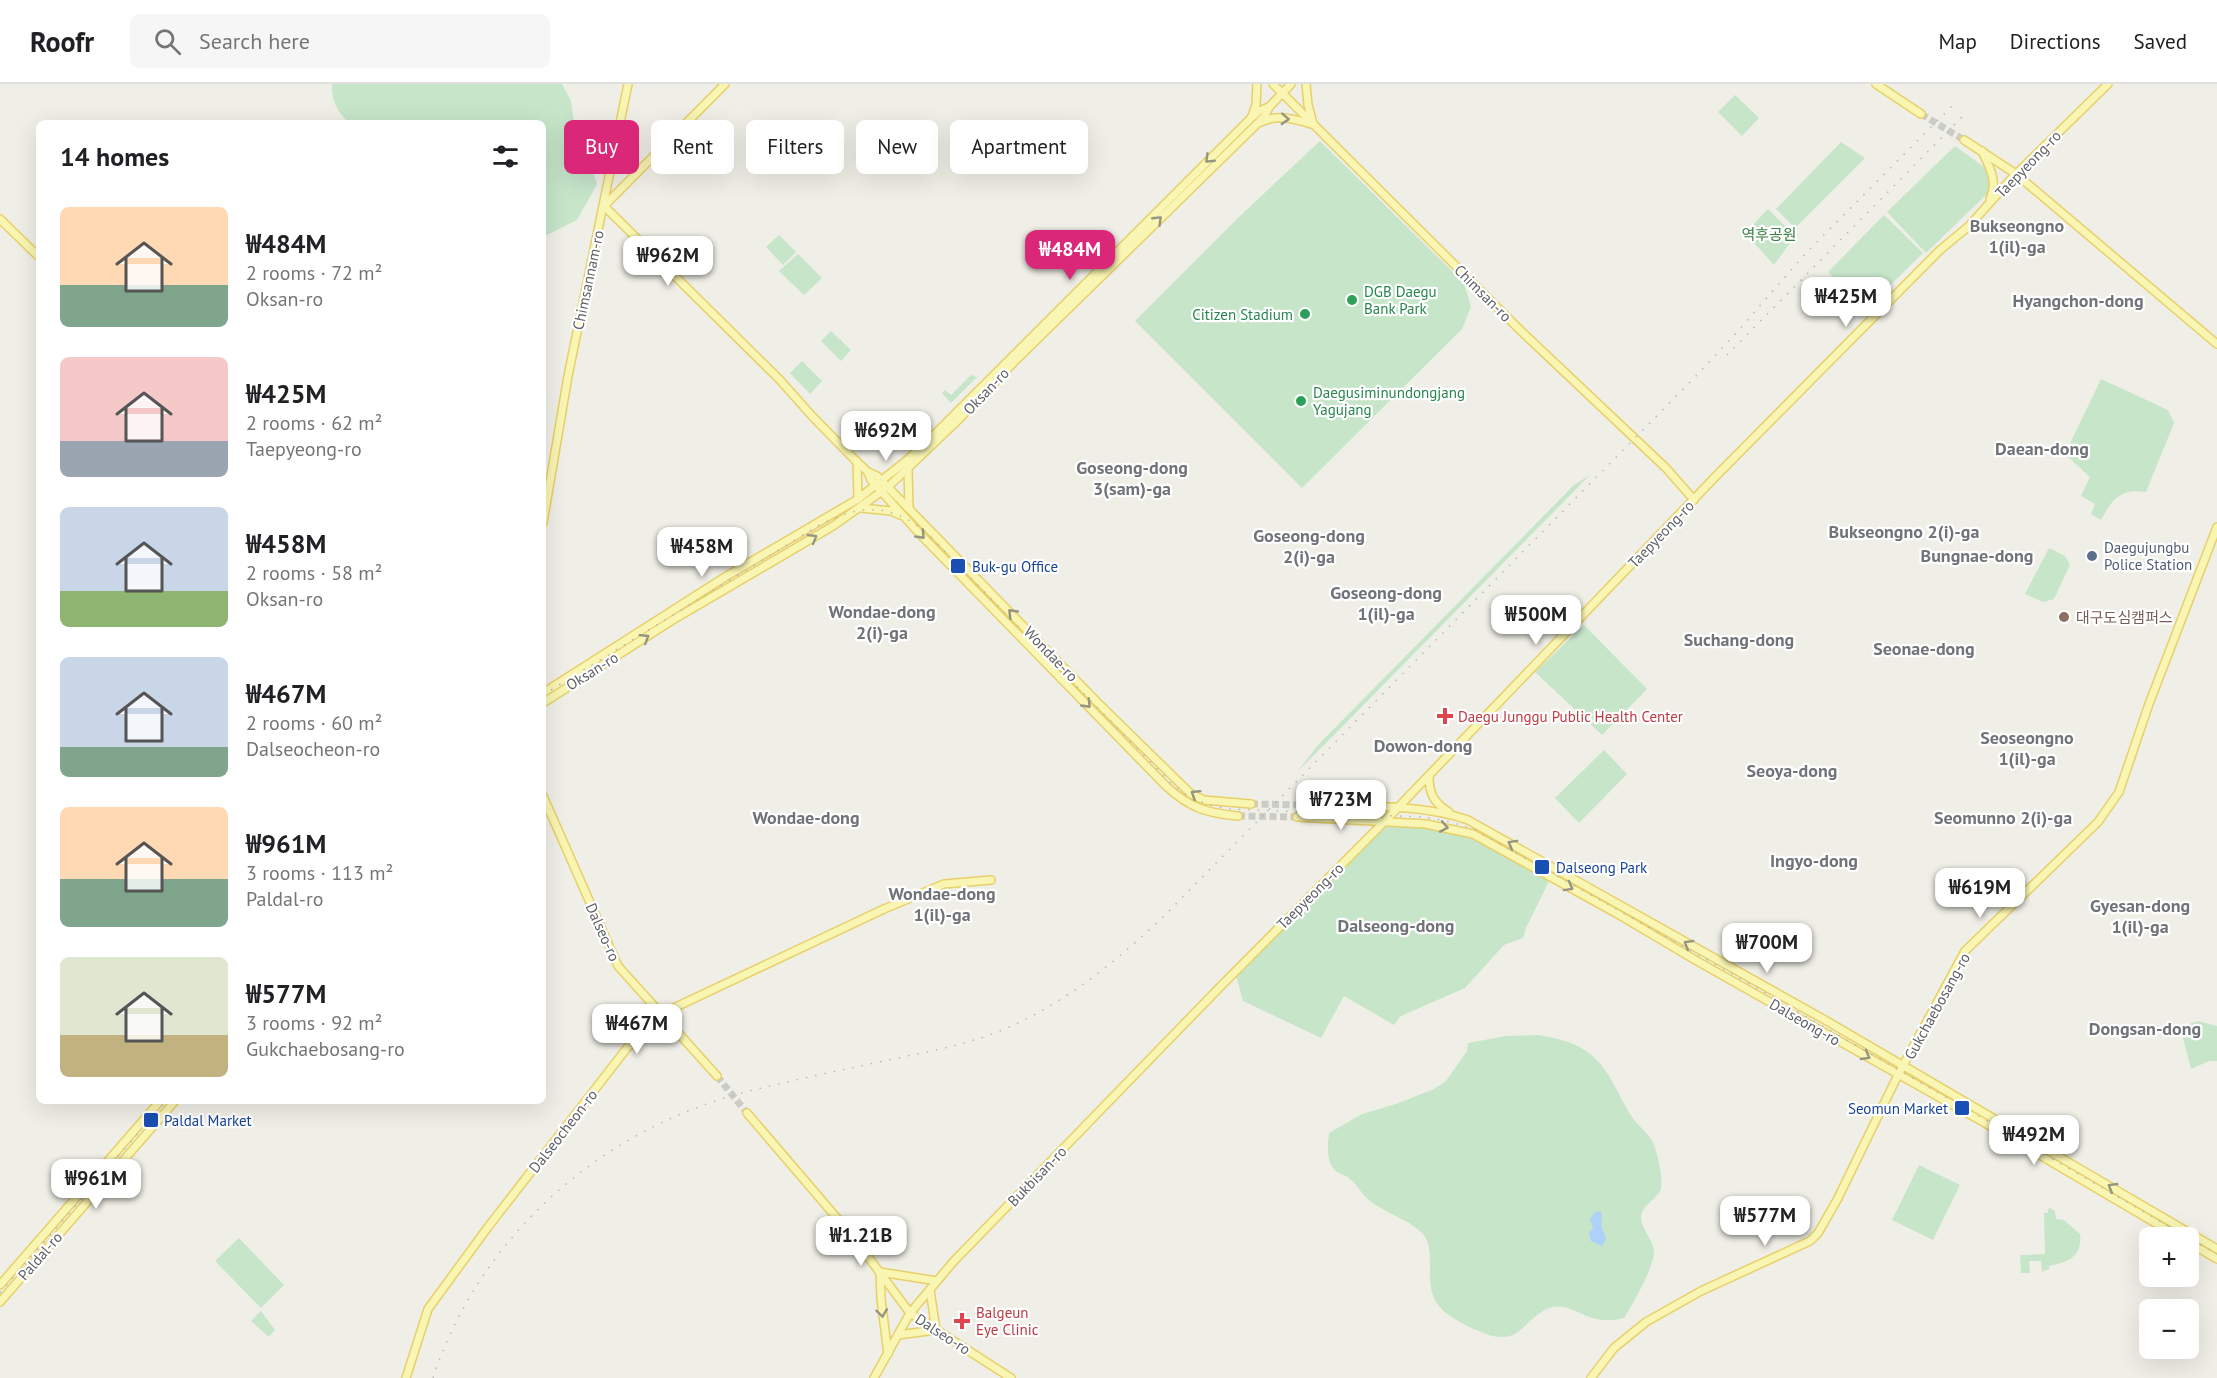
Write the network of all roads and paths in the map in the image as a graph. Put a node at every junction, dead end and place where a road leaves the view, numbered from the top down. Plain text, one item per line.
1 (628, 84) edge
2 (725, 84) edge
3 (1257, 84) edge
4 (1273, 84) edge
5 (1291, 84) edge
6 (1306, 84) edge
7 (1876, 84) edge
8 (2108, 84) edge
9 (1282, 94) junction
10 (1269, 107) junction
11 (1921, 114) tunnel mouth
12 (1251, 118) junction
13 (1256, 125) junction
14 (1314, 125) junction
15 (1964, 140) tunnel mouth
16 (1982, 151) junction
17 (2016, 174) junction
18 (604, 206) junction
19 (1987, 207) junction
20 (0, 219) edge
21 (36, 254) edge
22 (2217, 344) edge
23 (857, 462) junction
24 (908, 469) junction
25 (882, 486) junction
26 (858, 499) junction
27 (1694, 500) junction
28 (546, 505) edge
29 (909, 508) junction
30 (859, 509) junction
31 (903, 516) junction
32 (2217, 527) edge
33 (546, 691) edge
34 (546, 701) edge
35 (1429, 776) junction
36 (546, 803) edge
37 (1251, 804) tunnel mouth
38 (1308, 805) tunnel mouth
39 (1397, 809) junction
40 (1238, 816) tunnel mouth
41 (1457, 816) junction
42 (1297, 817) tunnel mouth
43 (1386, 820) junction
44 (991, 880) dead end
45 (1218, 989) joint
46 (662, 1014) junction
47 (1903, 1067) junction
48 (1898, 1075) junction
49 (717, 1076) tunnel mouth
50 (157, 1104) edge
51 (172, 1104) edge
52 (747, 1113) tunnel mouth
53 (2162, 1227) edge
54 (2199, 1248) edge
55 (2217, 1249) edge
56 (2217, 1259) edge
57 (880, 1272) junction
58 (937, 1281) junction
59 (0, 1286) edge
60 (930, 1290) junction
61 (0, 1302) edge
62 (910, 1313) junction
63 (936, 1330) junction
64 (898, 1335) junction
65 (888, 1354) junction
66 (406, 1378) edge
67 (874, 1378) edge
68 (1011, 1378) edge
69 (1591, 1378) edge

1 - 18 main road, Chimsannam-ro
2 - 18 main road
3 - 12 main road
4 - 9 main road, Chimsan-ro
5 - 9 main road, Oksan-ro
6 - 14 main road
7 - 11 main road
8 - 17 main road, Taepyeong-ro
9 - 10 main road, Oksan-ro
9 - 14 main road, Chimsan-ro
10 - 12 main road, Oksan-ro
10 - 13 main road, Oksan-ro
12 -> 25 main road, Oksan-ro
13 -> 14 main road
24 -> 13 main road, Oksan-ro
14 - 27 main road, Chimsan-ro
15 - 16 main road
16 - 17 main road
16 - 19 main road
17 - 19 main road, Taepyeong-ro
17 - 22 main road
18 - 23 main road, Wondae-ro
18 - 28 main road, Chimsannam-ro
19 - 27 main road, Taepyeong-ro
20 - 21 main road
23 - 25 main road, Wondae-ro
23 - 26 main road
24 - 25 main road, Oksan-ro
24 - 29 main road
25 - 26 main road
25 - 29 main road, Wondae-ro
25 - 30 main road, Oksan-ro
25 - 31 main road, Wondae-ro
26 - 33 main road
27 - 35 main road, Taepyeong-ro
37 -> 29 main road, Wondae-ro
30 - 31 main road
34 -> 30 main road, Oksan-ro
31 -> 40 main road, Wondae-ro
32 - 47 main road, Gukchaebosang-ro
35 - 39 main road, Taepyeong-ro
35 - 41 main road
36 - 46 main road, Dalseo-ro
38 - 39 main road
39 - 41 main road
39 - 43 main road, Taepyeong-ro
47 -> 41 main road
42 - 43 main road
43 - 45 main road, Taepyeong-ro
43 -> 48 main road, Dalseong-ro
44 - 46 main road, Dalseocheon-ro
45 - 58 main road, Bukbisan-ro
46 - 49 main road, Dalseo-ro
46 - 66 main road, Dalseocheon-ro
47 - 48 main road, Gukchaebosang-ro
55 -> 47 main road
48 - 53 main road, Dalseong-ro
48 - 69 main road, Gukchaebosang-ro
50 - 59 main road
51 - 61 main road, Paldal-ro
52 - 57 main road, Dalseo-ro
54 - 56 main road
57 - 58 main road
57 - 62 main road, Dalseo-ro
57 -> 65 main road
58 - 60 main road, Bukbisan-ro
60 - 62 main road, Bukbisan-ro
60 - 63 main road
62 - 63 main road, Dalseo-ro
62 - 64 main road, Bukbisan-ro
63 - 64 main road
63 - 68 main road, Dalseo-ro
64 - 65 main road, Bukbisan-ro
65 - 67 main road, Bukbisan-ro

